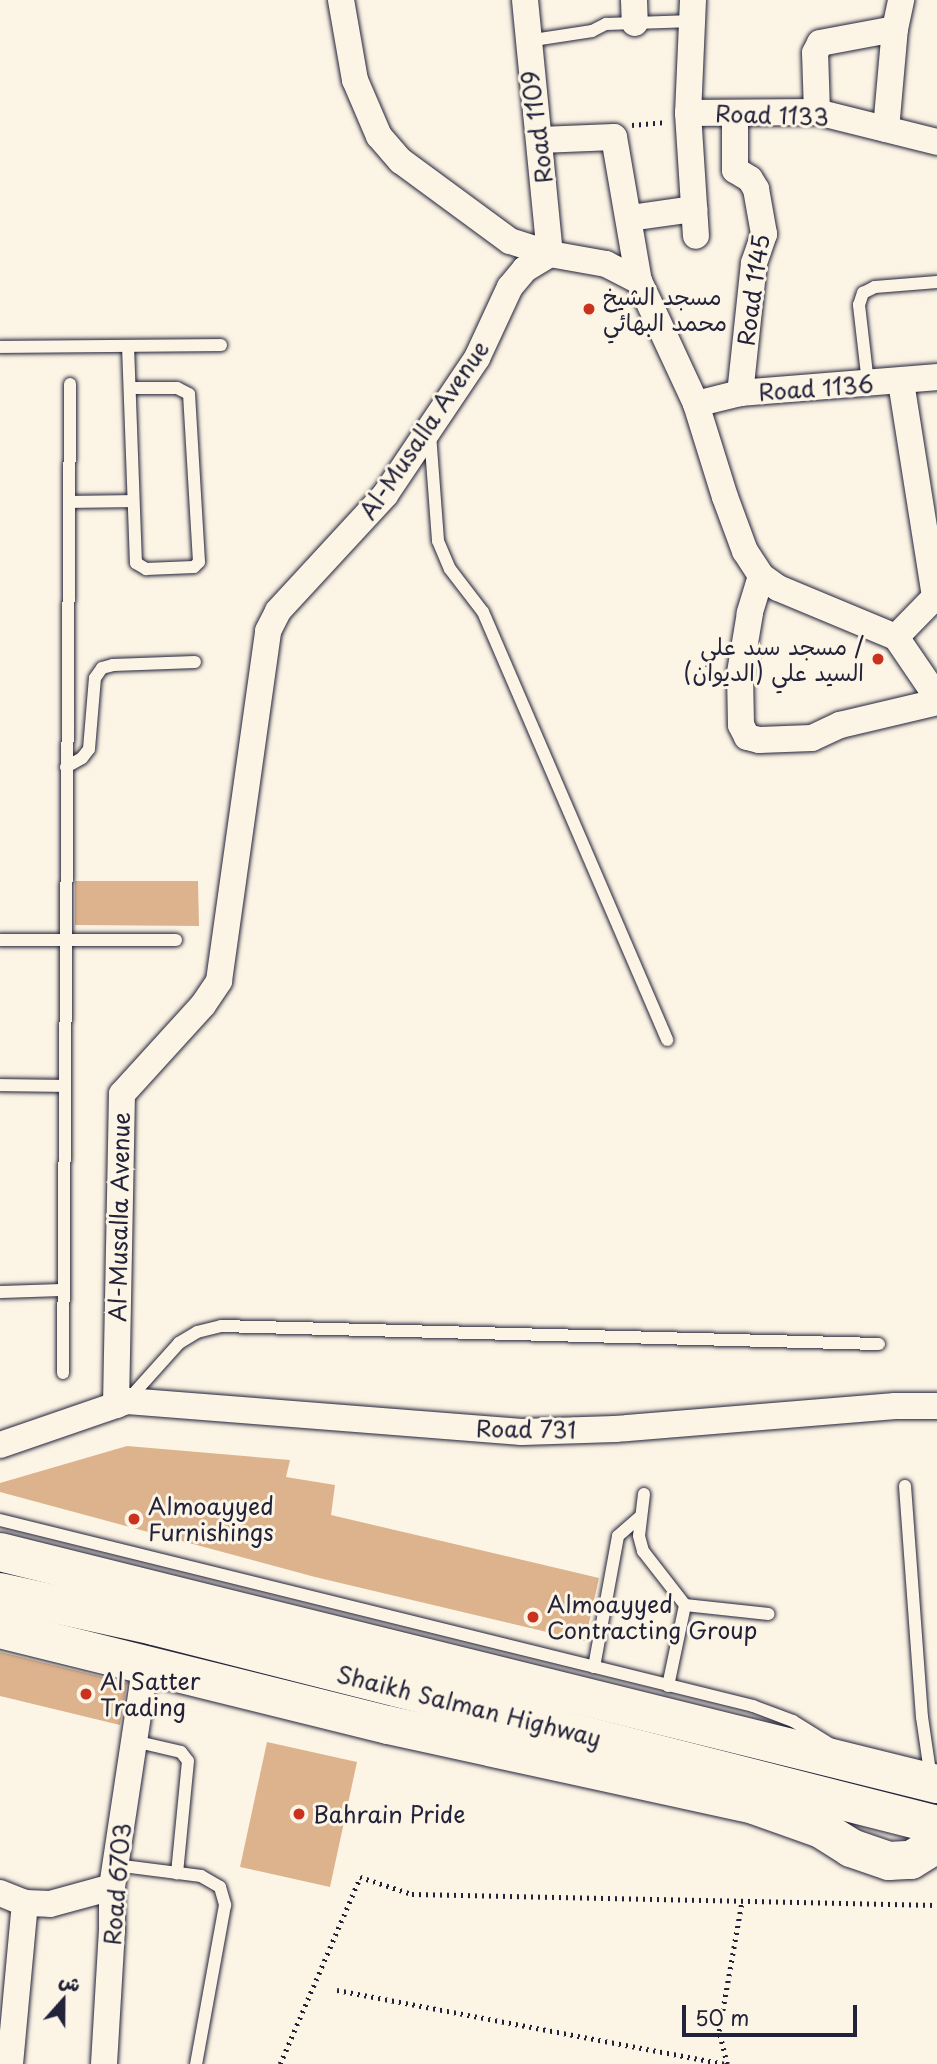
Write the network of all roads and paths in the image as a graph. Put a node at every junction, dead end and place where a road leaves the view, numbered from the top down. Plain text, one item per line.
1 (341, 0) edge
2 (525, 0) edge
3 (901, 0) edge
4 (693, 10) edge
5 (634, 11) edge
6 (895, 29) junction
7 (527, 41) junction
8 (817, 112) junction
9 (735, 113) junction
10 (688, 116) junction
11 (886, 129) junction
12 (614, 136) junction
13 (540, 140) junction
14 (937, 142) edge
15 (694, 209) junction
16 (630, 218) junction
17 (696, 236) dead end
18 (550, 254) junction
19 (639, 281) junction
20 (937, 282) edge
21 (221, 345) dead end
22 (128, 346) junction
23 (0, 347) edge
24 (937, 377) edge
25 (901, 382) junction
26 (70, 384) dead end
27 (868, 384) junction
28 (131, 388) junction
29 (740, 393) junction
30 (696, 404) junction
31 (430, 427) junction
32 (133, 501) junction
33 (71, 502) junction
34 (761, 576) junction
35 (936, 596) edge
36 (896, 637) junction
37 (195, 662) dead end
38 (937, 699) edge
39 (66, 767) junction
40 (0, 940) edge
41 (65, 940) junction
42 (176, 940) dead end
43 (667, 1040) dead end
44 (0, 1085) edge
45 (65, 1086) junction
46 (63, 1290) junction
47 (0, 1292) edge
48 (879, 1344) dead end
49 (63, 1373) dead end
50 (122, 1403) junction
51 (937, 1406) edge
52 (0, 1445) edge
53 (905, 1486) dead end
54 (644, 1494) dead end
55 (641, 1517) junction
56 (0, 1520) edge
57 (0, 1552) edge
58 (0, 1592) edge
59 (685, 1605) junction
60 (769, 1614) dead end
61 (0, 1629) edge
62 (146, 1663) junction
63 (594, 1667) junction
64 (668, 1685) junction
65 (134, 1741) junction
66 (848, 1761) junction
67 (929, 1776) edge
68 (937, 1825) edge
69 (937, 1844) edge
70 (177, 1873) junction
71 (113, 1876) junction
72 (0, 1894) edge
73 (742, 1902) junction
74 (25, 1903) junction
75 (937, 1905) edge
76 (8, 1990) edge
77 (337, 1990) dead end
78 (10, 2064) edge
79 (103, 2064) edge
80 (197, 2064) edge
81 (279, 2064) edge
82 (726, 2064) edge

1 - 18 street
2 - 7 street, Road 1109
3 - 6 street
4 - 5 lane
4 - 10 street
5 - 7 lane
6 - 8 street
6 - 11 street
7 - 13 street, Road 1109
8 - 9 street, Road 1133
8 - 11 street, Road 1133
9 - 10 street, Road 1133
9 - 29 street, Road 1145
10 - 12 path
10 - 15 street
11 - 14 street, Road 1133
12 - 13 street
12 - 16 street
13 - 18 street, Road 1109
15 - 16 street
15 - 17 street
16 - 19 street
18 - 19 street
18 - 31 street, Al-Musalla Avenue
19 - 30 street
20 - 27 lane
21 - 22 lane
22 - 23 lane
22 - 28 lane
24 - 25 street, Road 1136
25 - 27 street, Road 1136
25 - 35 street
26 - 33 lane
27 - 29 street, Road 1136
28 - 32 lane
28 - 32 lane
29 - 30 street, Road 1136
30 - 34 street
31 - 43 lane
31 - 50 street, Al-Musalla Avenue
32 - 33 lane
33 - 39 lane
34 - 36 street
34 - 38 street
35 - 36 street
36 - 38 street
37 - 39 lane
39 - 41 lane
40 - 41 lane
41 - 42 lane
41 - 45 lane
44 - 45 lane
45 - 46 lane
46 - 47 lane
46 - 49 lane
48 - 50 lane
50 - 51 street, Road 731
50 - 52 street
53 - 67 lane
54 - 55 lane
55 - 59 lane
55 - 63 lane
56 - 63 lane
57 - 66 main road, Shaikh Salman Highway
58 - 68 main road, Shaikh Salman Highway
59 - 60 lane
59 - 64 lane
61 - 62 main road
62 - 65 street, Road 6703
62 - 69 main road
63 - 64 lane
64 - 66 lane
65 - 70 lane
65 - 71 street, Road 6703
66 - 67 main road, Shaikh Salman Highway
70 - 71 lane
70 - 80 lane
71 - 74 street
71 - 79 street, Road 6703
72 - 74 street
73 - 75 path
73 - 81 path
73 - 82 path
74 - 76 street
76 - 78 street
77 - 82 path

